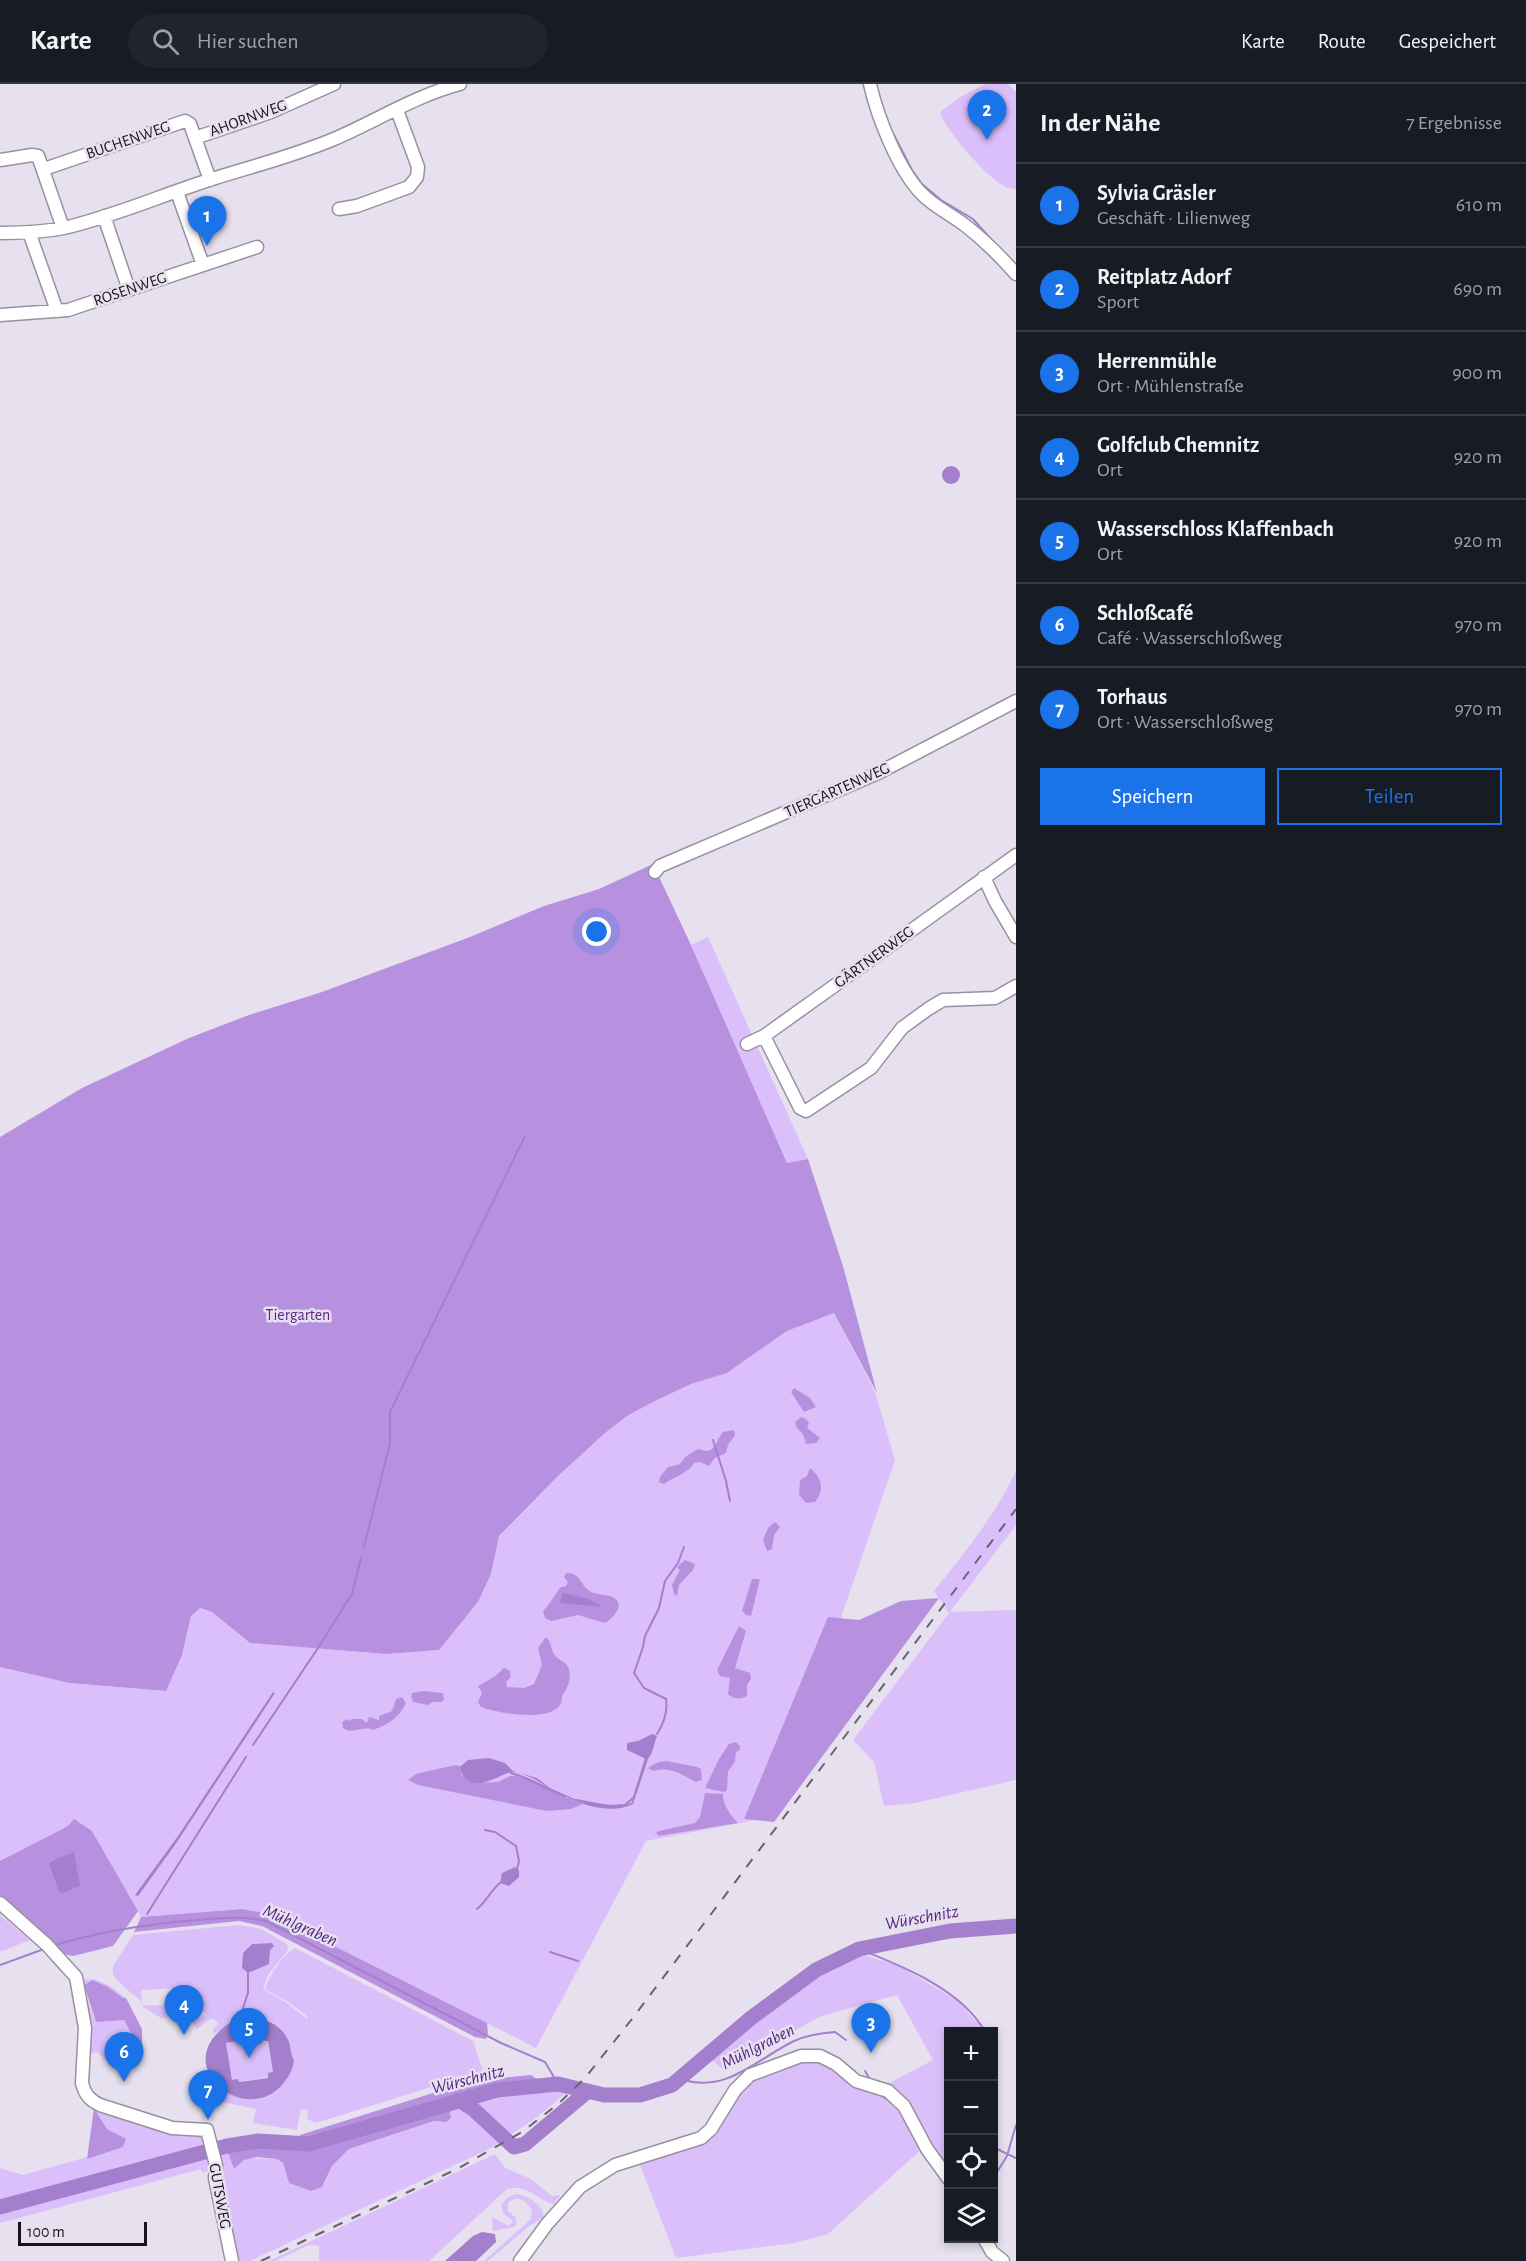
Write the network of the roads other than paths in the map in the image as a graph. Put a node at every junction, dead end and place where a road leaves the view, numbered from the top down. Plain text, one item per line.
1 (334, 84) edge
2 (459, 84) edge
3 (870, 84) edge
4 (398, 110) junction
5 (195, 138) junction
6 (0, 160) edge
7 (44, 169) junction
8 (210, 180) junction
9 (177, 192) junction
10 (339, 209) dead end
11 (105, 216) junction
12 (63, 228) junction
13 (29, 232) junction
14 (0, 233) edge
15 (257, 247) dead end
16 (203, 265) junction
17 (1016, 274) edge
18 (129, 290) junction
19 (57, 311) junction
20 (0, 315) edge
21 (1016, 701) edge
22 (1016, 855) edge
23 (655, 872) dead end
24 (984, 877) junction
25 (1016, 937) edge
26 (1016, 986) edge
27 (764, 1035) junction
28 (747, 1044) dead end
29 (0, 1903) edge
30 (944, 2172) edge
31 (987, 2243) edge
32 (232, 2261) edge
33 (520, 2261) edge
34 (1003, 2261) edge

1 - 5 street, AHORNWEG
2 - 4 street
3 - 17 street
4 - 8 street
4 - 10 street
5 - 7 street, BUCHENWEG
5 - 8 street, BUCHENWEG
6 - 7 street
7 - 12 street
8 - 9 street
9 - 11 street
9 - 16 street
11 - 12 street
11 - 18 street
12 - 13 street
13 - 14 street
13 - 19 street
15 - 16 street, ROSENWEG
16 - 18 street, ROSENWEG
18 - 19 street, ROSENWEG
19 - 20 street, ROSENWEG
21 - 23 street, TIERGARTENWEG
22 - 24 street, GÄRTNERWEG
24 - 25 street
24 - 27 street, GÄRTNERWEG
26 - 27 street
27 - 28 street, GÄRTNERWEG
29 - 32 street, GUTSWEG
30 - 33 street
31 - 34 street

